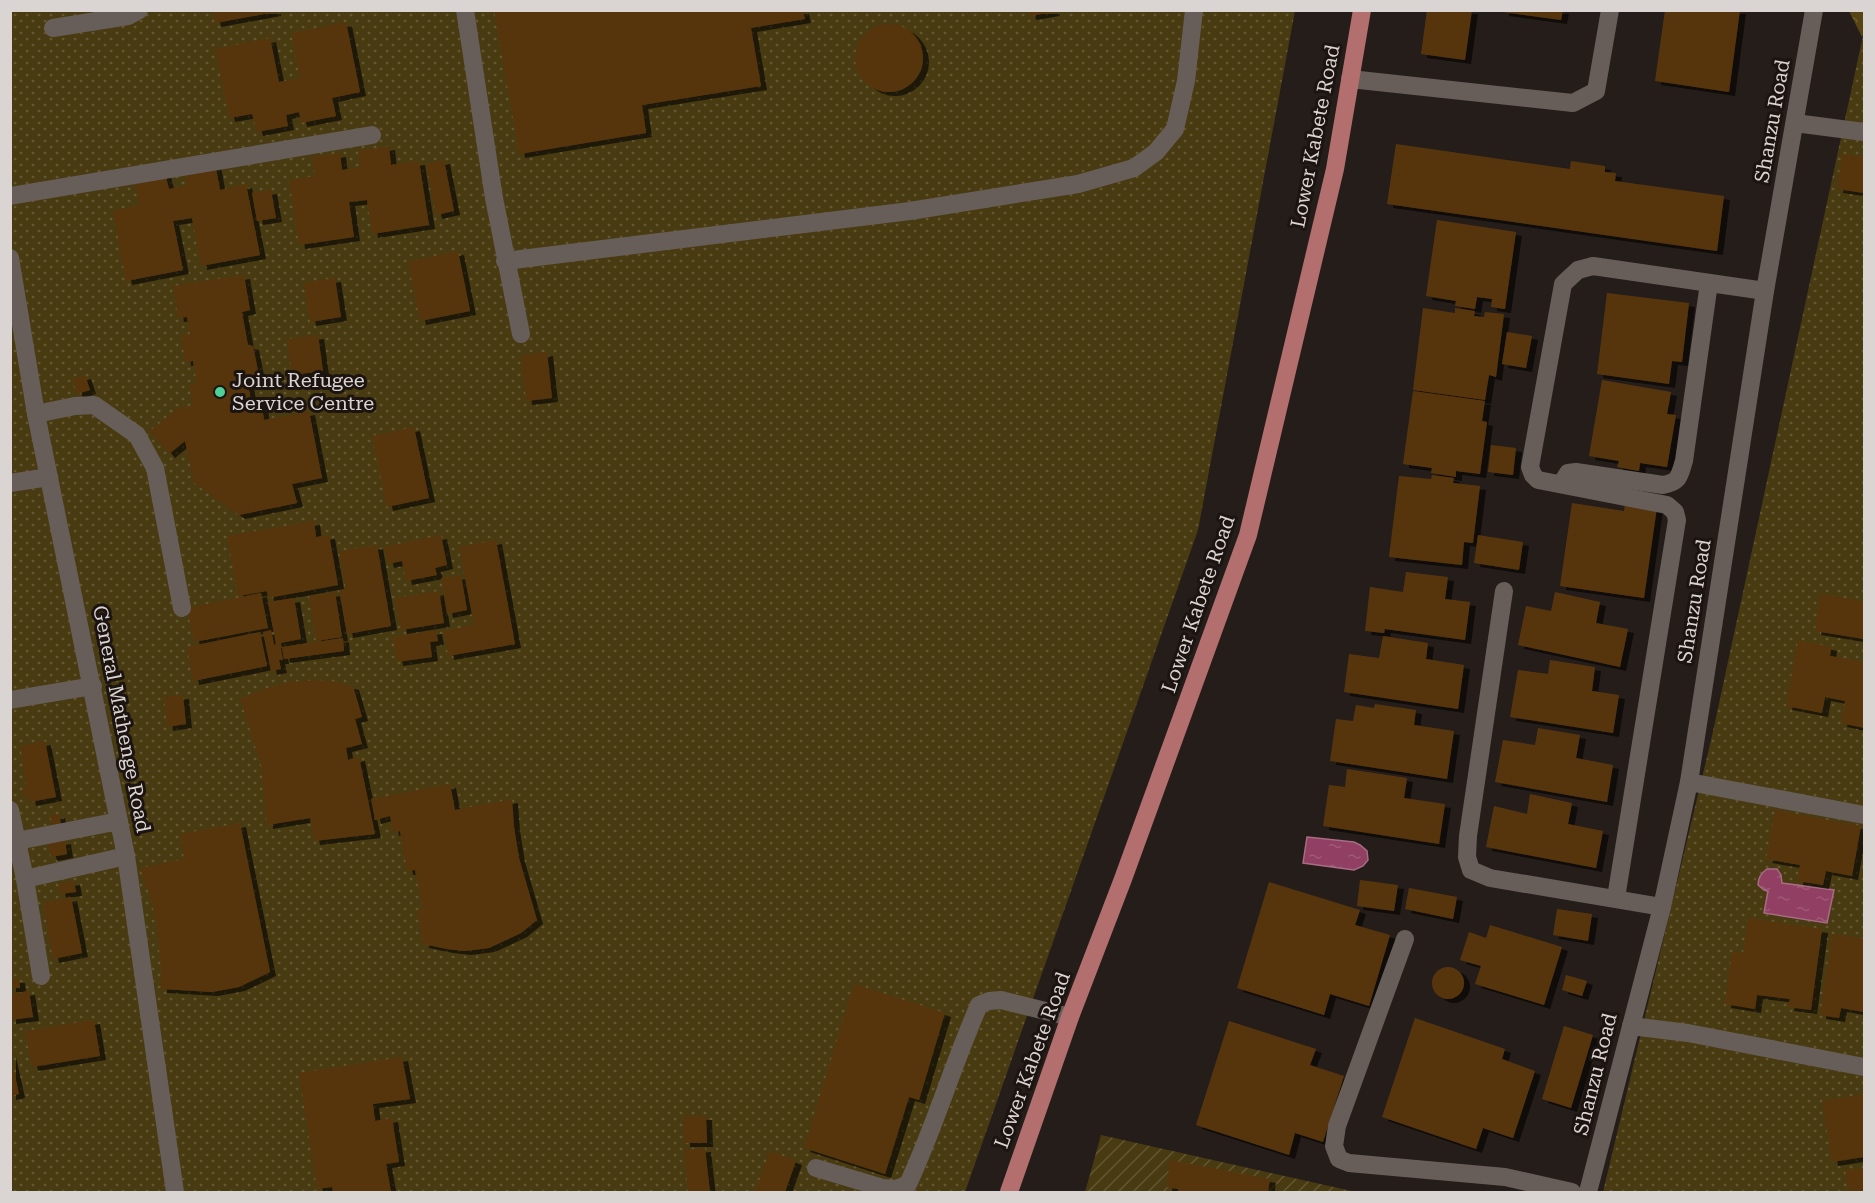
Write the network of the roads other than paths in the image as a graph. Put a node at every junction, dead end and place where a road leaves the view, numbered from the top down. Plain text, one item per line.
1 (139, 10) edge
2 (465, 10) edge
3 (1194, 10) edge
4 (1362, 10) edge
5 (1610, 10) edge
6 (1814, 10) edge
7 (53, 28) dead end
8 (1350, 79) junction
9 (1795, 123) junction
10 (1864, 132) edge
11 (372, 135) dead end
12 (10, 196) edge
13 (10, 258) edge
14 (505, 261) junction
15 (1709, 283) junction
16 (1765, 291) junction
17 (520, 333) dead end
18 (36, 414) junction
19 (49, 477) junction
20 (10, 483) edge
21 (1561, 484) junction
22 (1504, 591) dead end
23 (182, 608) dead end
24 (93, 686) junction
25 (10, 700) edge
26 (1689, 782) junction
27 (10, 810) edge
28 (1864, 815) edge
29 (119, 821) junction
30 (17, 841) junction
31 (126, 856) junction
32 (25, 879) junction
33 (1616, 898) junction
34 (1662, 907) junction
35 (1405, 939) dead end
36 (41, 976) dead end
37 (1070, 1017) junction
38 (1631, 1026) junction
39 (1864, 1067) edge
40 (816, 1168) dead end
41 (175, 1192) edge
42 (1009, 1192) edge
43 (1572, 1192) edge
44 (1588, 1192) edge

1 - 7 street
2 - 14 street
3 - 14 street
4 - 8 main road, Lower Kabete Road
5 - 8 street
6 - 9 street, Shanzu Road
8 - 37 main road, Lower Kabete Road
9 - 10 street
9 - 16 street, Shanzu Road
11 - 12 street
13 - 18 street, General Mathenge Road
14 - 17 street
15 - 16 street
15 - 21 street
15 - 21 street
16 - 26 street, Shanzu Road
18 - 19 street, General Mathenge Road
18 - 23 street
19 - 20 street
19 - 24 street, General Mathenge Road
21 - 33 street
22 - 33 street
24 - 25 street
24 - 29 street, General Mathenge Road
26 - 28 street
26 - 34 street, Shanzu Road
27 - 30 street
29 - 30 street
29 - 31 street, General Mathenge Road
30 - 32 street
31 - 32 street
31 - 41 street, General Mathenge Road
32 - 36 street
33 - 34 street
34 - 38 street, Shanzu Road
35 - 43 street
37 - 40 street
37 - 42 main road, Lower Kabete Road
38 - 39 street
38 - 44 street, Shanzu Road

